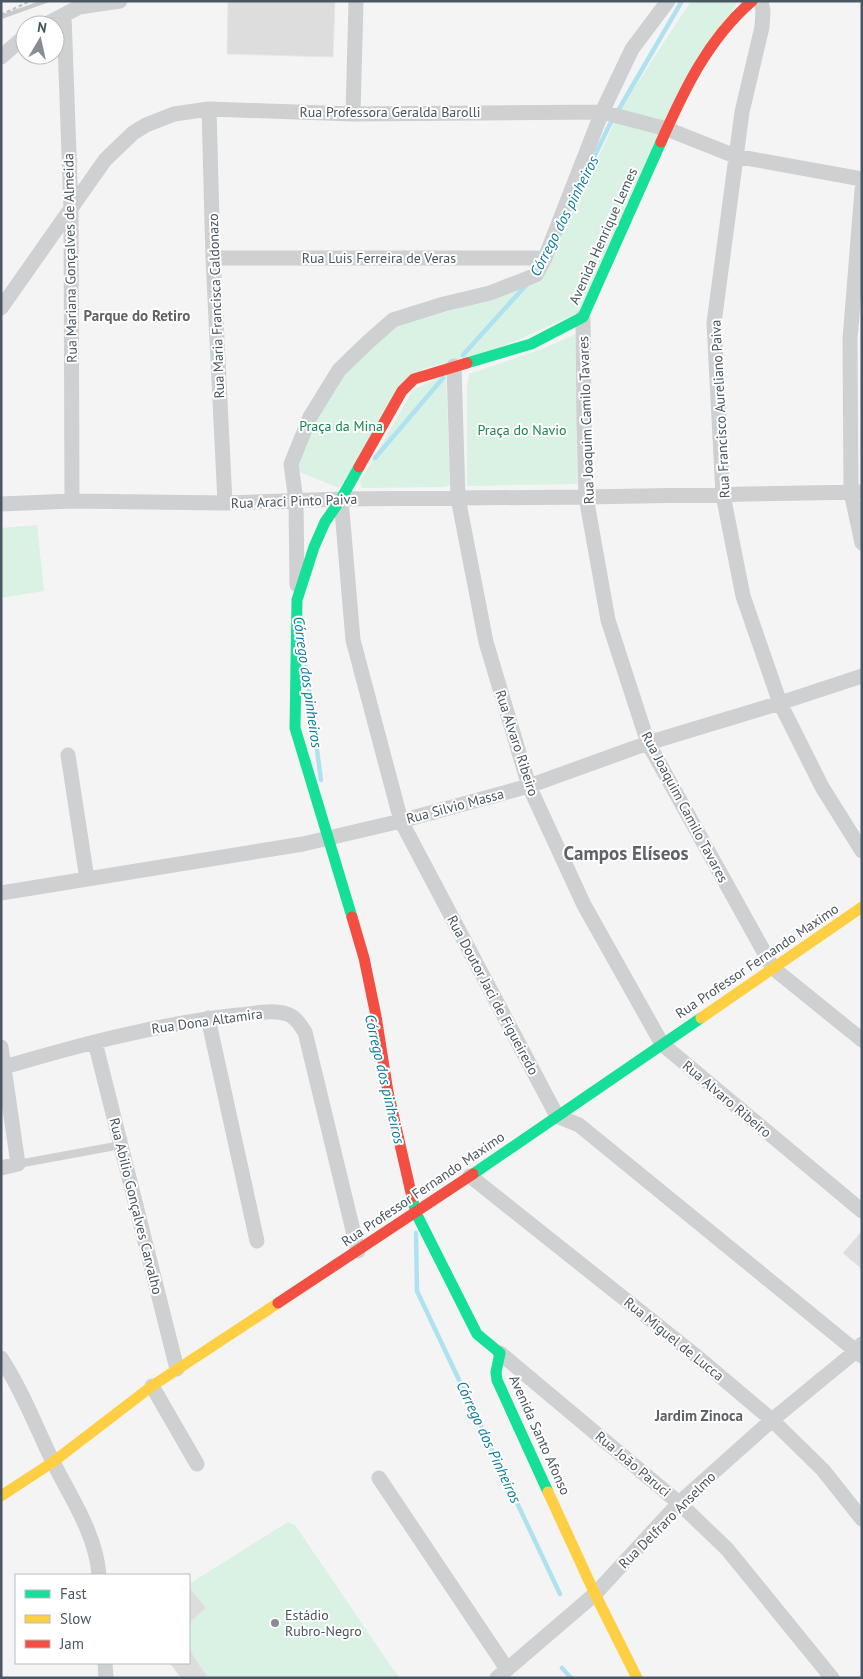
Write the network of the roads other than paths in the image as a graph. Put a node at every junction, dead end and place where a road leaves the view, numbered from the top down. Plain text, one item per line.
1 (120, 1) edge
2 (356, 1) edge
3 (668, 1) edge
4 (752, 1) edge
5 (761, 1) edge
6 (64, 14) joint
7 (15, 45) edge
8 (1, 57) edge
9 (209, 109) junction
10 (602, 112) junction
11 (353, 114) junction
12 (667, 129) junction
13 (735, 156) junction
14 (862, 179) edge
15 (862, 190) edge
16 (71, 210) junction
17 (213, 258) junction
18 (545, 258) junction
19 (1, 308) edge
20 (583, 317) junction
21 (454, 366) junction
22 (857, 492) edge
23 (723, 495) junction
24 (586, 497) junction
25 (458, 498) junction
26 (341, 499) junction
27 (72, 501) junction
28 (296, 501) junction
29 (225, 503) junction
30 (1, 504) edge
31 (862, 543) edge
32 (297, 600) junction
33 (862, 676) edge
34 (780, 703) junction
35 (648, 743) junction
36 (68, 755) dead end
37 (529, 786) junction
38 (401, 821) junction
39 (329, 839) junction
40 (862, 852) edge
41 (87, 879) junction
42 (1, 893) edge
43 (862, 907) edge
44 (773, 968) junction
45 (208, 1018) junction
46 (862, 1040) edge
47 (95, 1042) junction
48 (662, 1044) junction
49 (1, 1047) edge
50 (3, 1067) edge
51 (557, 1116) junction
52 (121, 1145) junction
53 (18, 1164) junction
54 (1, 1168) edge
55 (470, 1176) junction
56 (862, 1211) edge
57 (416, 1213) junction
58 (257, 1241) dead end
59 (358, 1251) junction
60 (860, 1350) edge
61 (500, 1352) junction
62 (1, 1358) edge
63 (177, 1369) junction
64 (152, 1386) junction
65 (772, 1420) junction
66 (53, 1462) junction
67 (196, 1464) dead end
68 (379, 1478) dead end
69 (1, 1496) edge
70 (679, 1504) junction
71 (862, 1519) edge
72 (99, 1574) edge
73 (595, 1594) junction
74 (105, 1664) edge
75 (502, 1674) edge
76 (106, 1678) edge
77 (637, 1678) edge
78 (832, 1678) edge

1 - 6 street
2 - 11 street
3 - 10 street
4 - 12 street, Avenida Henrique Lemes
5 - 13 street, Rua Francisco Aureliano Paiva
6 - 16 street, Rua Mariana Gonçalves de Almeida
7 - 8 street
9 - 11 street, Rua Professora Geralda Barolli
9 - 16 street, Rua Professora Geralda Barolli
9 - 17 street, Rua Maria Francisca Caldonazo
10 - 11 street, Rua Professora Geralda Barolli
10 - 12 street, Rua Professora Geralda Barolli
10 - 18 street
12 - 13 street, Rua Professora Geralda Barolli
12 - 20 street, Avenida Henrique Lemes
13 - 14 street, Rua Professora Geralda Barolli
13 - 23 street, Rua Francisco Aureliano Paiva
15 - 22 street
16 - 19 street, Rua Professora Geralda Barolli
16 - 27 street, Rua Mariana Gonçalves de Almeida
17 - 18 street, Rua Luis Ferreira de Veras
17 - 29 street, Rua Maria Francisca Caldonazo
18 - 28 street
20 - 21 street, Avenida Henrique Lemes
20 - 24 street, Rua Joaquim Camilo Tavares
21 - 25 street, Rua Alvaro Ribeiro
21 - 26 street, Avenida Henrique Lemes
22 - 23 street, Rua Araci Pinto Paiva
22 - 31 street
23 - 24 street, Rua Araci Pinto Paiva
23 - 34 street, Rua Francisco Aureliano Paiva
24 - 25 street, Rua Araci Pinto Paiva
24 - 35 street, Rua Joaquim Camilo Tavares
25 - 26 street, Rua Araci Pinto Paiva
25 - 37 street, Rua Alvaro Ribeiro
26 - 28 street, Rua Araci Pinto Paiva
26 - 32 street, Avenida Henrique Lemes
26 - 38 street, Rua Doutor Jaci de Figueiredo
27 - 29 street, Rua Araci Pinto Paiva
27 - 30 street, Rua Araci Pinto Paiva
28 - 29 street, Rua Araci Pinto Paiva
28 - 32 street
32 - 39 street, Avenida Henrique Lemes
33 - 34 street, Rua Silvio Massa
34 - 35 street, Rua Silvio Massa
34 - 40 street, Rua Francisco Aureliano Paiva
35 - 37 street, Rua Silvio Massa
35 - 44 street, Rua Joaquim Camilo Tavares
36 - 41 street
37 - 38 street, Rua Silvio Massa
37 - 48 street, Rua Alvaro Ribeiro
38 - 39 street, Rua Silvio Massa
38 - 51 street, Rua Doutor Jaci de Figueiredo
39 - 41 street, Rua Silvio Massa
39 - 57 street, Avenida Henrique Lemes
41 - 42 street, Rua Silvio Massa
43 - 44 street, Rua Professor Fernando Maximo
44 - 46 street, Rua Joaquim Camilo Tavares
44 - 48 street, Rua Professor Fernando Maximo
45 - 47 street, Rua Dona Altamira
45 - 58 street
45 - 59 street, Rua Dona Altamira
47 - 50 street, Rua Dona Altamira
47 - 52 street, Rua Abilio Gonçalves Carvalho
48 - 51 street, Rua Professor Fernando Maximo
48 - 56 street, Rua Alvaro Ribeiro
49 - 50 street
50 - 53 street
51 - 55 street, Rua Professor Fernando Maximo
51 - 60 street
52 - 53 lane
52 - 63 street, Rua Abilio Gonçalves Carvalho
53 - 54 street
55 - 57 street, Rua Professor Fernando Maximo
55 - 65 street, Rua Miguel de Lucca
57 - 59 street, Rua Professor Fernando Maximo
57 - 61 street
59 - 63 street, Rua Professor Fernando Maximo
60 - 65 street, Rua Delfraro Anselmo
61 - 70 street, Rua João Paruci
61 - 73 street, Avenida Santo Afonso
62 - 66 street
63 - 64 street, Rua Professor Fernando Maximo
64 - 66 street, Rua Professor Fernando Maximo
64 - 67 street
65 - 70 street, Rua Delfraro Anselmo
65 - 71 street, Rua Miguel de Lucca
66 - 69 street, Rua Professor Fernando Maximo
66 - 72 street
68 - 75 street
70 - 73 street, Rua Delfraro Anselmo
70 - 78 street, Rua João Paruci
73 - 75 street, Rua Delfraro Anselmo
73 - 77 street, Avenida Santo Afonso
74 - 76 street

